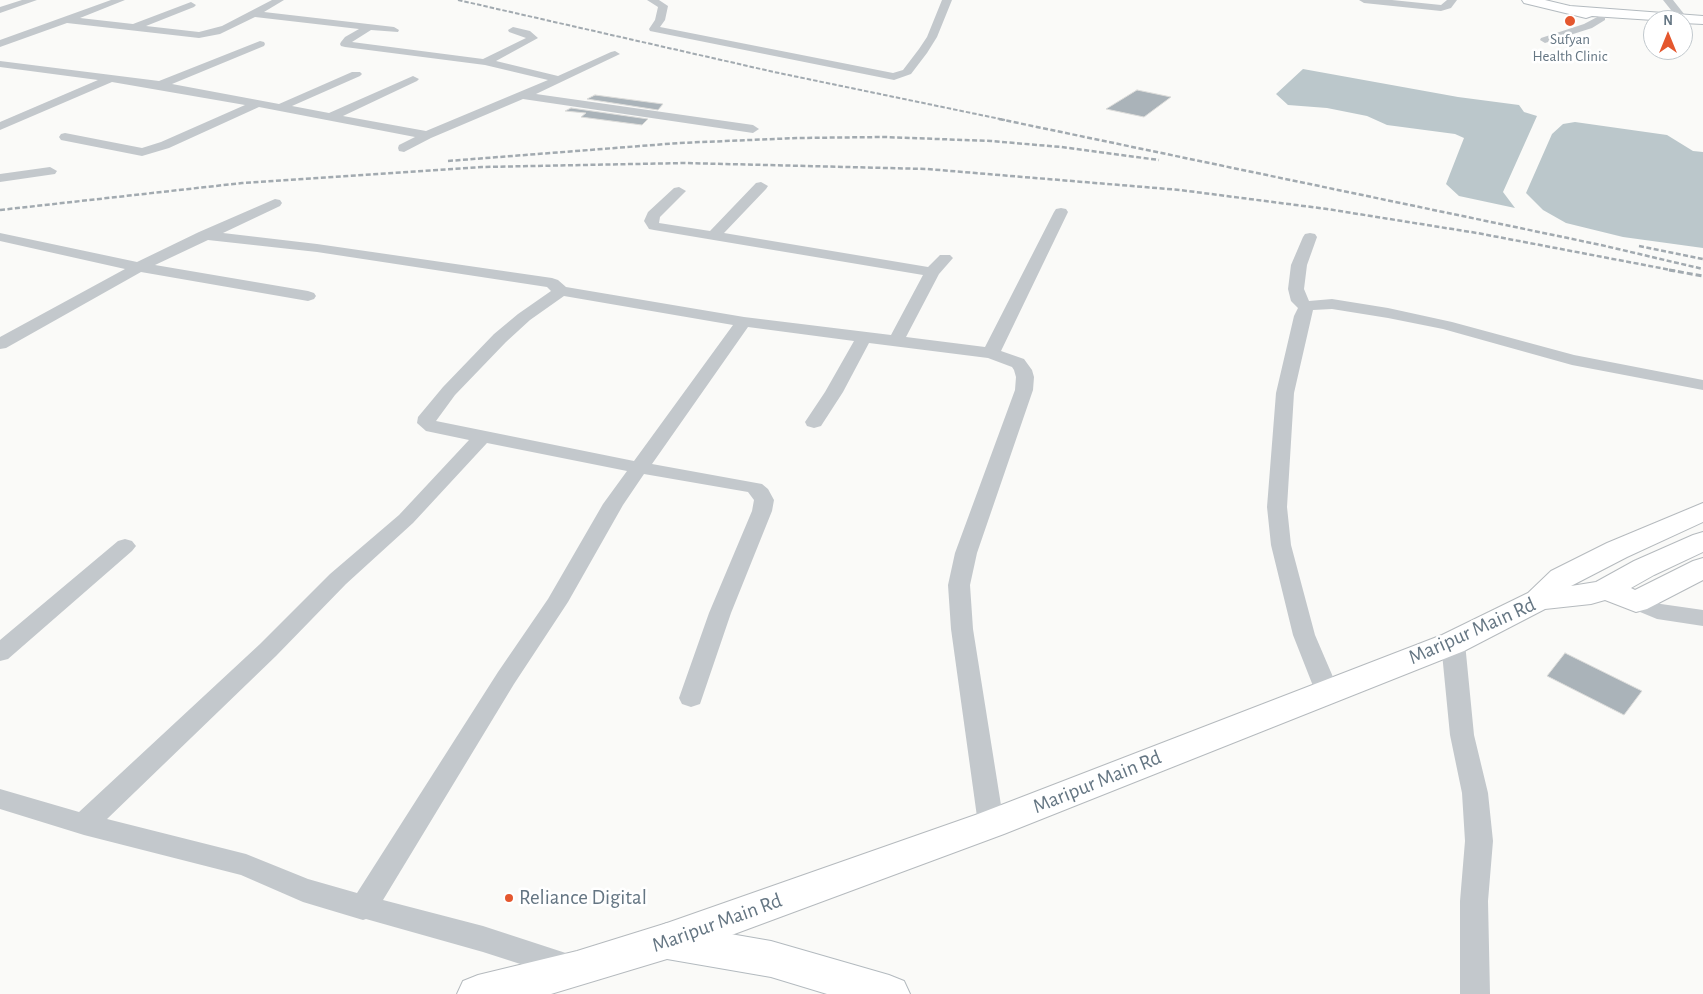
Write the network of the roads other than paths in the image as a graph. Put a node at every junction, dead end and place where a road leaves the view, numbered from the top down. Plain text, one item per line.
1 (32, 0) edge
2 (120, 0) edge
3 (279, 0) edge
4 (652, 0) edge
5 (947, 0) edge
6 (1364, 0) edge
7 (1452, 0) edge
8 (1529, 0) edge
9 (1668, 0) edge
10 (191, 5) dead end
11 (0, 10) edge
12 (1568, 10) junction
13 (1676, 10) edge
14 (255, 14) junction
15 (1643, 15) edge
16 (1601, 18) junction
17 (68, 20) junction
18 (132, 27) junction
19 (1643, 27) edge
20 (368, 28) junction
21 (394, 30) dead end
22 (513, 30) dead end
23 (5, 31) dead end
24 (28, 34) junction
25 (1545, 40) dead end
26 (0, 44) edge
27 (260, 44) dead end
28 (615, 54) dead end
29 (485, 62) junction
30 (0, 64) edge
31 (356, 74) dead end
32 (112, 78) junction
33 (413, 78) dead end
34 (559, 80) junction
35 (160, 86) junction
36 (520, 95) junction
37 (259, 103) junction
38 (281, 107) junction
39 (333, 116) junction
40 (0, 126) edge
41 (753, 128) dead end
42 (428, 135) junction
43 (65, 137) dead end
44 (404, 148) dead end
45 (50, 171) dead end
46 (0, 178) edge
47 (761, 186) dead end
48 (679, 191) dead end
49 (275, 202) dead end
50 (1061, 212) dead end
51 (204, 235) junction
52 (714, 236) junction
53 (0, 237) edge
54 (1310, 237) dead end
55 (945, 258) dead end
56 (139, 267) junction
57 (932, 272) junction
58 (562, 291) junction
59 (308, 296) dead end
60 (1306, 307) junction
61 (744, 322) junction
62 (864, 337) junction
63 (896, 341) junction
64 (0, 344) edge
65 (992, 353) junction
66 (1703, 385) edge
67 (814, 422) dead end
68 (483, 436) junction
69 (638, 467) junction
70 (1703, 512) edge
71 (1703, 541) edge
72 (125, 546) dead end
73 (1703, 568) edge
74 (1607, 589) junction
75 (1539, 600) junction
76 (1636, 602) junction
77 (1703, 618) edge
78 (1453, 643) junction
79 (0, 653) edge
80 (1327, 690) junction
81 (691, 698) dead end
82 (0, 799) edge
83 (84, 824) junction
84 (991, 824) junction
85 (363, 908) junction
86 (668, 941) junction
87 (577, 969) junction
88 (478, 994) edge
89 (890, 994) edge
90 (1475, 994) edge

1 - 11 street
2 - 17 street
3 - 14 street
4 - 5 street
6 - 7 street
8 - 12 main road
9 - 13 street
10 - 18 street
12 - 15 main road
12 - 16 main road
14 - 18 street
14 - 20 street
16 - 19 main road
16 - 25 street
17 - 18 street
17 - 24 street
20 - 21 street
20 - 29 street
22 - 29 street
23 - 24 street
24 - 26 street
27 - 35 street
28 - 34 street
29 - 34 street
30 - 32 street
31 - 38 street
32 - 35 street
32 - 40 street
33 - 39 street
34 - 36 street
35 - 37 street
36 - 41 street
36 - 42 street
37 - 38 street
37 - 43 street
38 - 39 street
39 - 42 street
42 - 44 street
45 - 46 street
47 - 52 street
48 - 52 street
49 - 51 street
50 - 65 street
51 - 56 street
51 - 58 street
52 - 57 street
53 - 56 street
54 - 60 street
55 - 57 street
56 - 59 street
56 - 64 street
57 - 63 street
58 - 61 street
58 - 68 street
60 - 66 street
60 - 80 street
61 - 62 street
61 - 69 street
62 - 63 street
62 - 67 street
63 - 65 street
65 - 84 street
68 - 69 street
68 - 83 street
69 - 81 street
69 - 85 street
70 - 75 main road
71 - 74 main road, Maripur Main Rd
72 - 79 street
73 - 76 main road
74 - 75 main road, Maripur Main Rd
74 - 76 main road
75 - 78 main road, Maripur Main Rd
76 - 77 street
78 - 80 main road, Maripur Main Rd
78 - 90 street
80 - 84 main road, Maripur Main Rd
82 - 83 street
83 - 85 street
84 - 86 main road, Maripur Main Rd
85 - 87 street
86 - 87 main road, Maripur Main Rd
86 - 89 main road
87 - 88 main road, Maripur Main Rd

